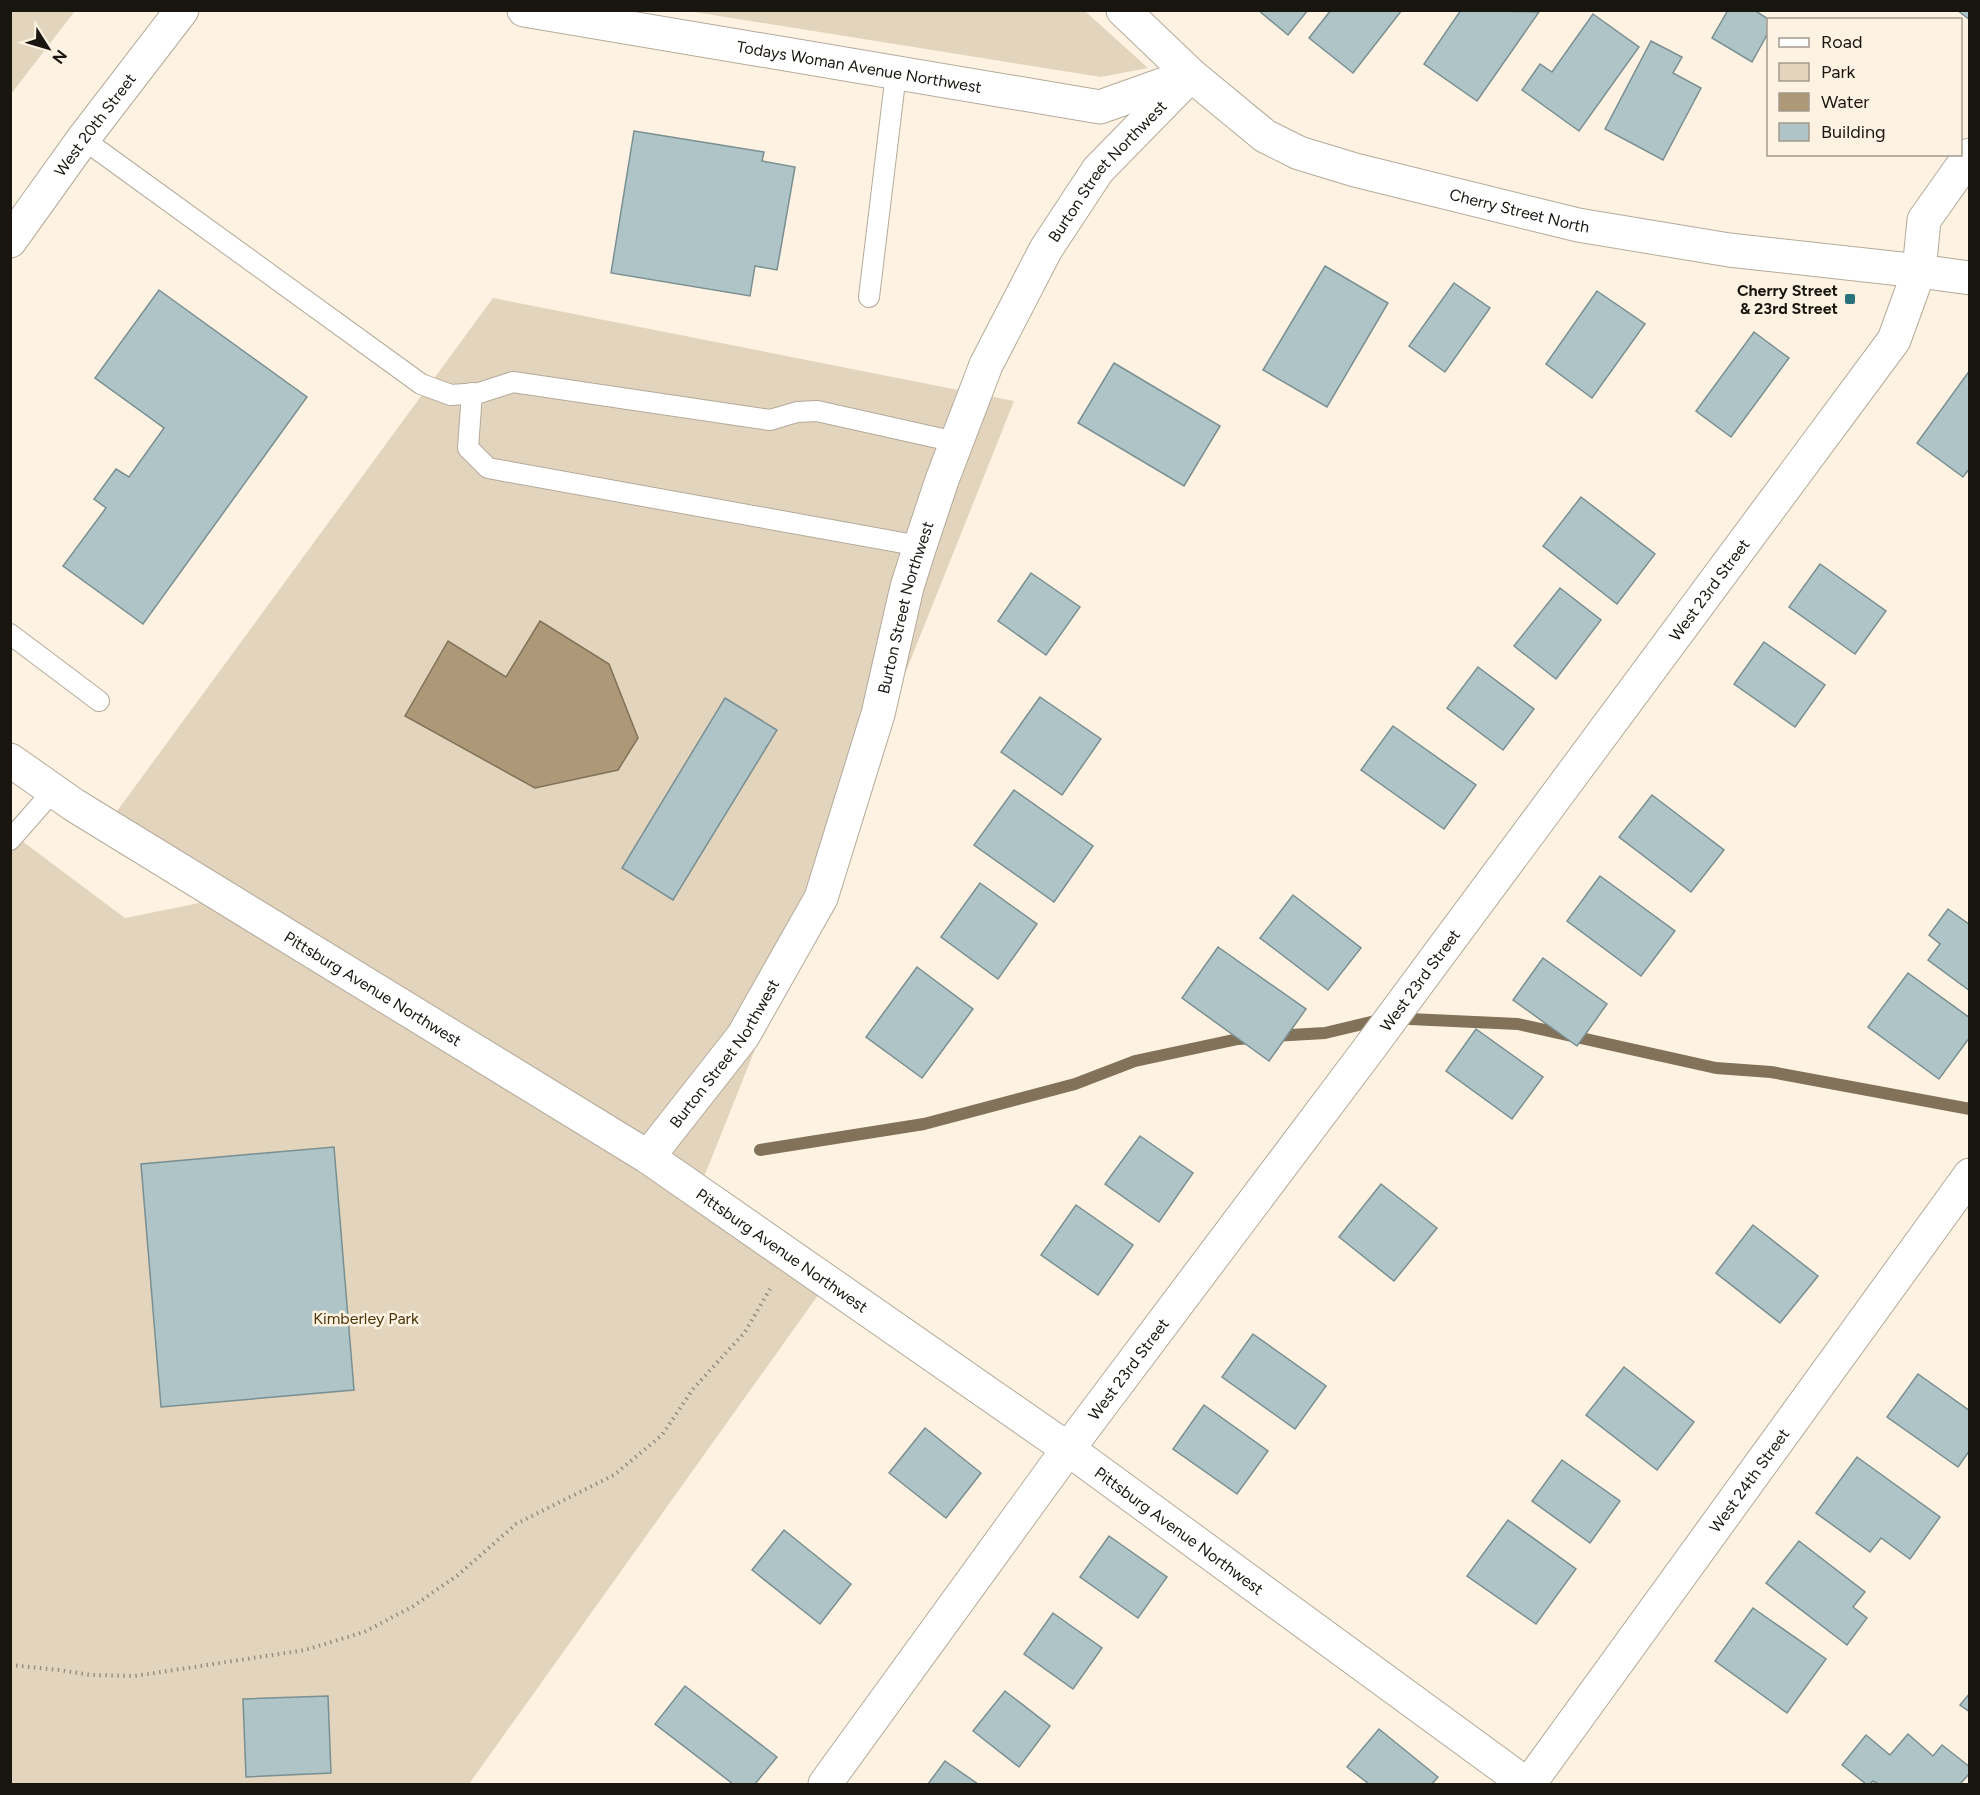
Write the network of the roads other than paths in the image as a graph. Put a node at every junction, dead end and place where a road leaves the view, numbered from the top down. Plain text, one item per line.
1 (182, 10) edge
2 (524, 10) edge
3 (1123, 10) edge
4 (896, 73) junction
5 (1191, 75) junction
6 (83, 139) junction
7 (1970, 155) edge
8 (10, 241) edge
9 (1919, 270) junction
10 (1970, 278) edge
11 (869, 297) dead end
12 (472, 393) junction
13 (956, 442) junction
14 (920, 546) junction
15 (10, 634) edge
16 (99, 701) dead end
17 (10, 760) edge
18 (53, 791) junction
19 (10, 840) edge
20 (648, 1157) junction
21 (1970, 1175) edge
22 (1068, 1449) junction
23 (825, 1785) edge
24 (1527, 1785) edge

1 - 6 street, West 20th Street
2 - 4 street, Todays Woman Avenue Northwest
3 - 5 street, Cherry Street North
4 - 5 street, Todays Woman Avenue Northwest
4 - 11 lane
5 - 9 street, Cherry Street North
5 - 13 street, Burton Street Northwest
6 - 8 street, West 20th Street
6 - 12 lane
7 - 9 street, West 23rd Street
9 - 10 street, Cherry Street North
9 - 22 street, West 23rd Street
12 - 13 lane
12 - 14 lane
13 - 14 street, Burton Street Northwest
14 - 20 street, Burton Street Northwest
15 - 16 lane
17 - 18 street, Pittsburg Avenue Northwest
18 - 19 lane
18 - 20 street, Pittsburg Avenue Northwest
20 - 22 street, Pittsburg Avenue Northwest
21 - 24 street, West 24th Street
22 - 23 street, West 23rd Street
22 - 24 street, Pittsburg Avenue Northwest

